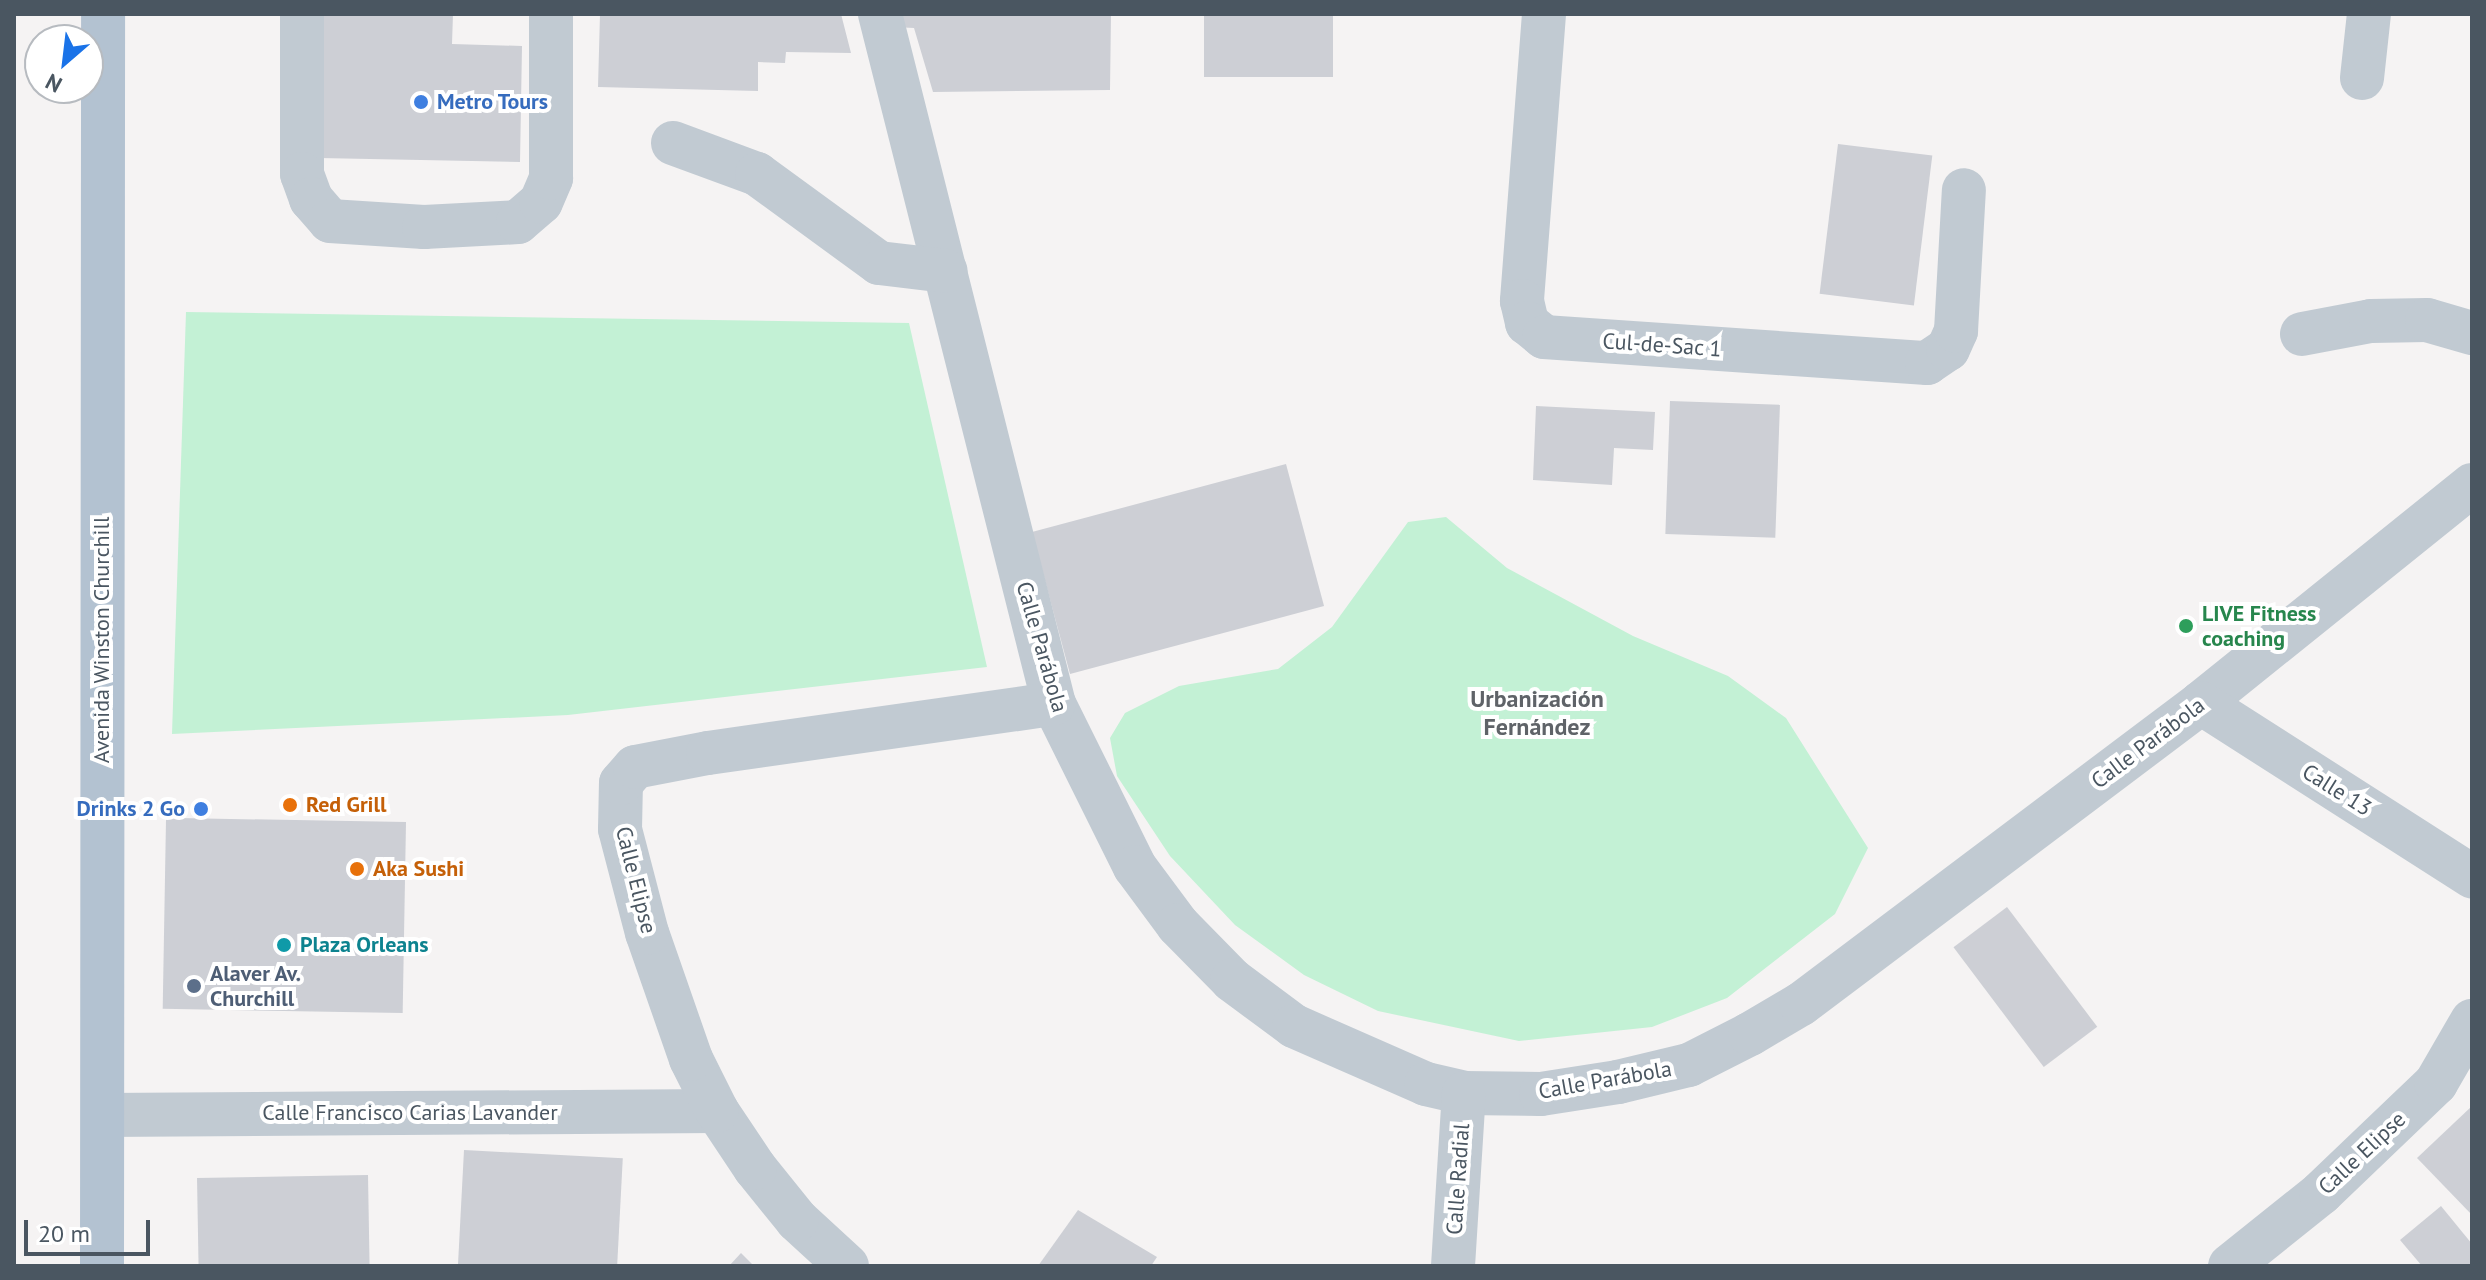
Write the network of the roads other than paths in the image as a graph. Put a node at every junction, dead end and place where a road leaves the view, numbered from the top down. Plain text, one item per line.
1 (103, 14) edge
2 (302, 14) edge
3 (551, 14) edge
4 (880, 14) edge
5 (1544, 14) edge
6 (2369, 14) edge
7 (2362, 78) dead end
8 (673, 143) dead end
9 (1964, 190) dead end
10 (946, 271) junction
11 (2472, 333) edge
12 (2302, 334) dead end
13 (2472, 485) edge
14 (2201, 703) junction
15 (1054, 704) junction
16 (2472, 876) edge
17 (2472, 1021) edge
18 (1464, 1093) junction
19 (717, 1111) junction
20 (103, 1115) junction
21 (102, 1266) edge
22 (847, 1266) edge
23 (1453, 1266) edge
24 (2230, 1266) edge

1 - 20 main road, Avenida Winston Churchill
2 - 3 street
4 - 10 street, Calle Parábola
5 - 9 street, Cul-de-Sac 1
6 - 7 street
8 - 10 street
10 - 15 street, Calle Parábola
11 - 12 street
13 - 14 street, Calle Parábola
14 - 16 street, Calle 13
14 - 18 street, Calle Parábola
15 - 18 street, Calle Parábola
15 - 19 street, Calle Elipse
17 - 24 street, Calle Elipse
18 - 23 street, Calle Radial
19 - 20 street, Calle Francisco Carias Lavander
19 - 22 street, Calle Elipse
20 - 21 main road, Avenida Winston Churchill

